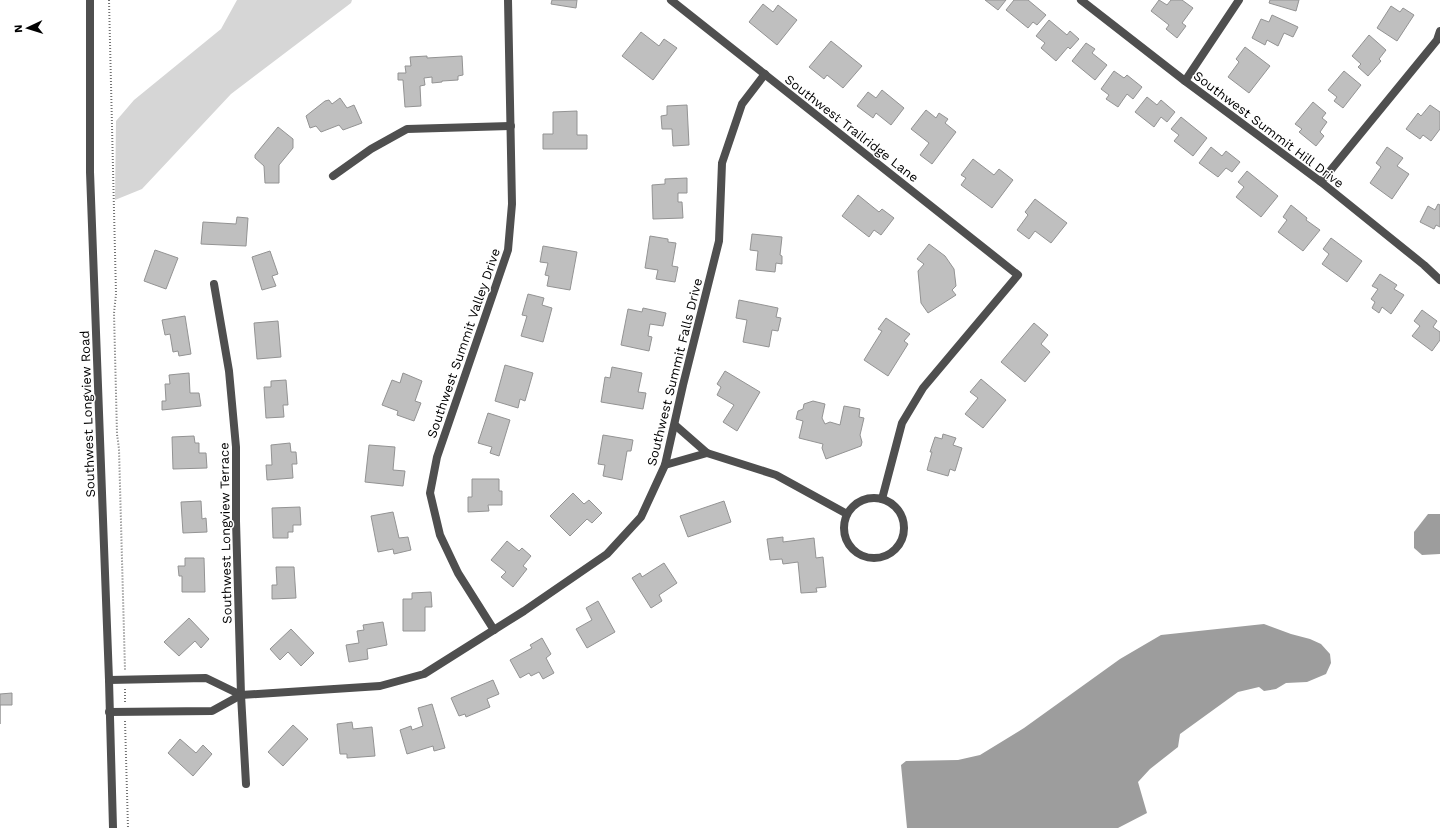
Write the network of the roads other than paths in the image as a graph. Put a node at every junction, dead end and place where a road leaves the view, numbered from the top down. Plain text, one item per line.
1 (90, 0) edge
2 (508, 0) edge
3 (671, 0) edge
4 (1081, 0) edge
5 (1239, 0) edge
6 (1440, 31) edge
7 (765, 74) junction
8 (1184, 81) junction
9 (511, 126) junction
10 (333, 176) dead end
11 (1321, 182) junction
12 (1440, 280) edge
13 (214, 284) dead end
14 (675, 425) junction
15 (707, 453) junction
16 (665, 465) junction
17 (882, 499) junction
18 (847, 514) junction
19 (494, 630) junction
20 (109, 680) junction
21 (241, 695) junction
22 (109, 712) junction
23 (246, 784) dead end
24 (113, 828) edge

1 - 20 street, Southwest Longview Road
2 - 9 street, Southwest Summit Valley Drive
3 - 7 street, Southwest Trailridge Lane
4 - 8 street, Southwest Summit Hill Drive
5 - 8 street
6 - 11 street
7 - 14 street, Southwest Summit Falls Drive
7 - 17 street, Southwest Trailridge Lane
8 - 11 street, Southwest Summit Hill Drive
9 - 10 street
9 - 19 street, Southwest Summit Valley Drive
11 - 12 street, Southwest Summit Hill Drive
13 - 21 street, Southwest Longview Terrace
14 - 15 street
14 - 16 street, Southwest Summit Falls Drive
15 - 16 street
15 - 18 street
16 - 19 street, Southwest Summit Falls Drive
17 - 18 street
17 - 18 street
19 - 21 street, Southwest Summit Falls Drive
20 - 21 street, Southwest Summit Falls Drive
20 - 22 street, Southwest Longview Road
21 - 22 street, Southwest Summit Falls Drive
21 - 23 street, Southwest Longview Terrace
22 - 24 street, Southwest Longview Road

